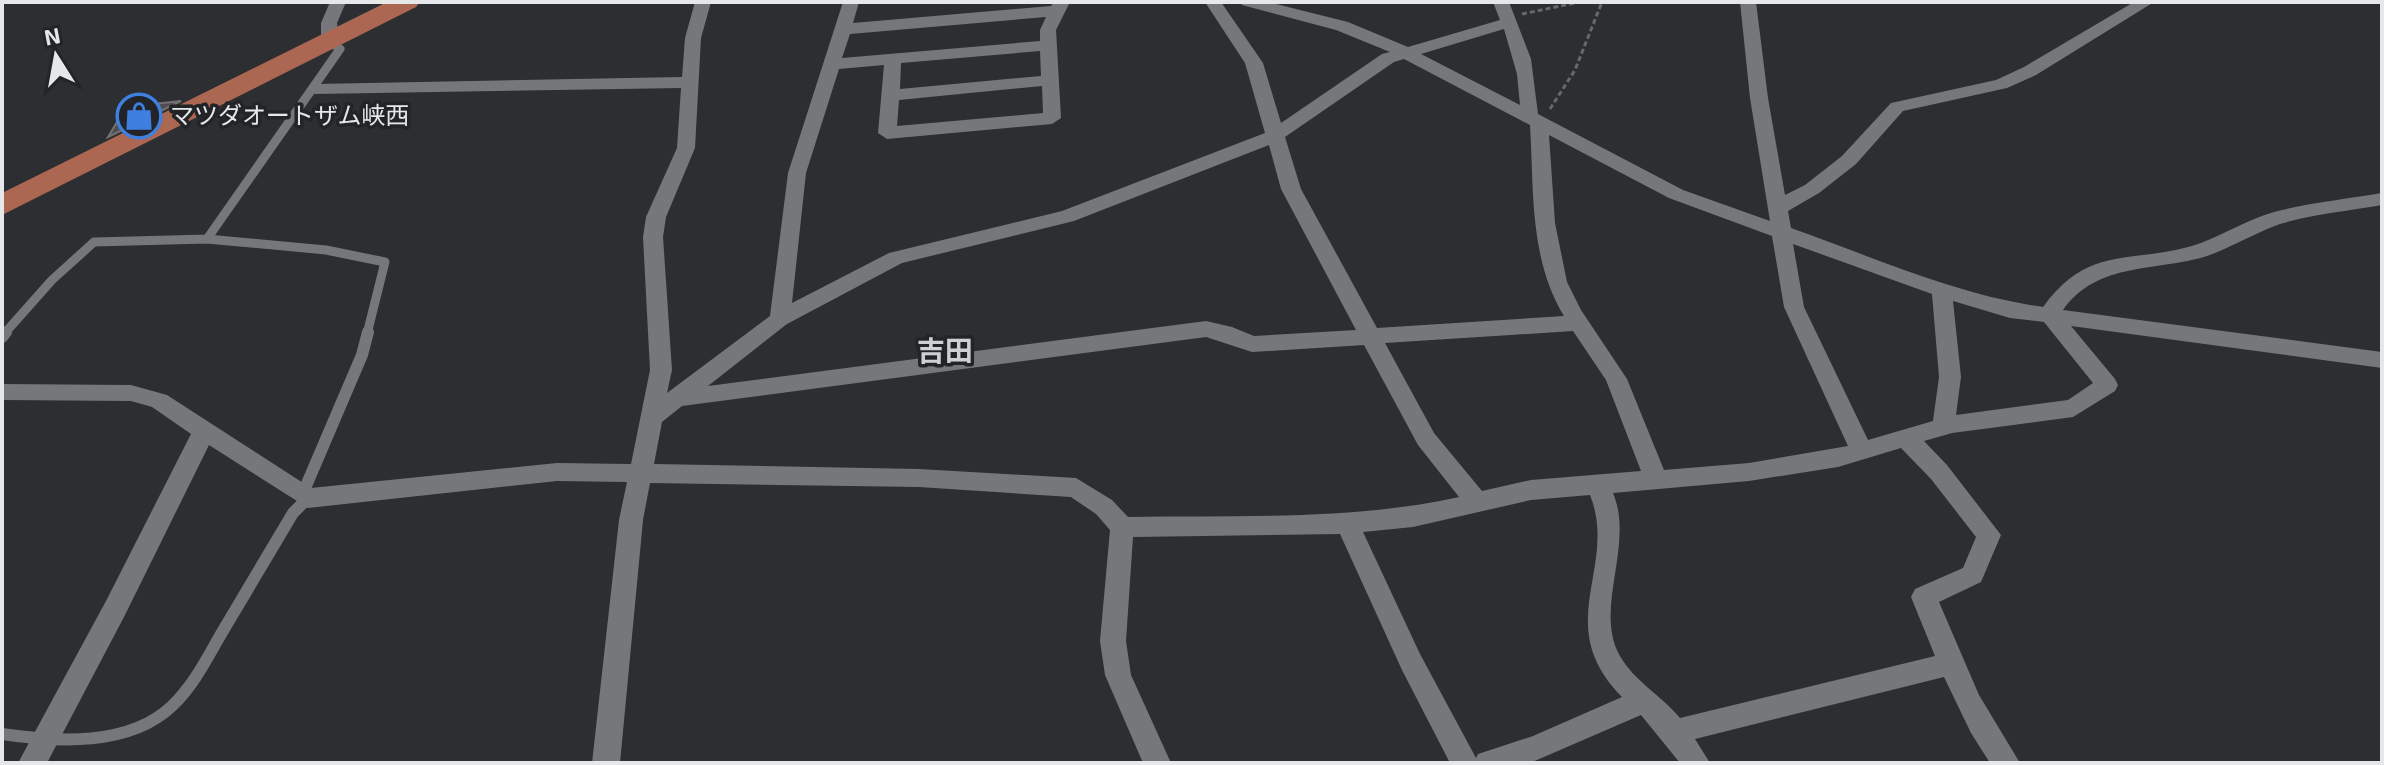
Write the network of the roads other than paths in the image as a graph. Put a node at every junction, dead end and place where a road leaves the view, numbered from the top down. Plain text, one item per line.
1 (338, 2) edge
2 (407, 2) edge
3 (703, 2) edge
4 (851, 2) edge
5 (1213, 2) edge
6 (1248, 2) edge
7 (1748, 2) edge
8 (2146, 2) edge
9 (1060, 6) edge
10 (1300, 7) edge
11 (1506, 13) edge
12 (843, 29) junction
13 (330, 41) junction
14 (1049, 45) junction
15 (1403, 51) junction
16 (893, 61) junction
17 (832, 64) junction
18 (1050, 80) junction
19 (691, 82) junction
20 (315, 89) junction
21 (891, 95) junction
22 (1534, 121) junction
23 (1274, 136) junction
24 (2382, 199) edge
25 (2, 205) edge
26 (1777, 208) junction
27 (1779, 231) junction
28 (207, 239) junction
29 (1942, 290) junction
30 (2049, 314) junction
31 (780, 319) junction
32 (1580, 323) junction
33 (2, 337) edge
34 (1370, 337) junction
35 (2382, 360) edge
36 (2, 392) edge
37 (677, 398) junction
38 (651, 418) junction
39 (1943, 427) junction
40 (204, 431) junction
41 (1906, 438) junction
42 (1862, 451) junction
43 (641, 474) junction
44 (1656, 480) junction
45 (1598, 485) junction
46 (306, 496) junction
47 (1477, 502) junction
48 (1347, 524) junction
49 (1122, 527) junction
50 (1951, 664) junction
51 (1643, 701) junction
52 (1674, 732) junction
53 (2, 734) edge
54 (38, 752) edge
55 (606, 763) edge
56 (1157, 763) edge
57 (1465, 763) edge
58 (1488, 763) edge
59 (1696, 763) edge
60 (2006, 763) edge

1 - 13 street
2 - 13 main road
3 - 19 street
4 - 12 street
5 - 23 street
6 - 10 street
7 - 26 street
8 - 26 street
9 - 12 street
9 - 14 street
10 - 15 street
11 - 15 street
11 - 22 street
12 - 17 street
13 - 20 lane
13 - 25 main road
14 - 16 street
14 - 18 street
15 - 22 street
15 - 23 street
16 - 17 street
16 - 21 street
17 - 31 street
18 - 21 street
18 - 21 street
19 - 20 street
19 - 38 street
20 - 28 lane
22 - 27 street
22 - 32 street
23 - 31 street
23 - 34 street
24 - 30 street
26 - 27 street
27 - 29 street
27 - 42 street
28 - 33 lane
28 - 46 lane
29 - 30 street
29 - 39 street
30 - 35 street
30 - 39 street
31 - 37 street
32 - 34 street
32 - 44 street
34 - 37 street
34 - 47 street
36 - 40 street
37 - 38 street
38 - 43 street
39 - 41 street
40 - 46 street
40 - 54 street
41 - 42 street
41 - 50 street
42 - 44 street
43 - 46 street
43 - 49 street
43 - 55 street
44 - 45 street
45 - 47 street
45 - 51 street
46 - 54 lane
47 - 48 street
48 - 49 street
48 - 57 street
49 - 56 street
50 - 52 street
50 - 60 street
51 - 52 street
51 - 58 street
52 - 59 street
53 - 54 lane

